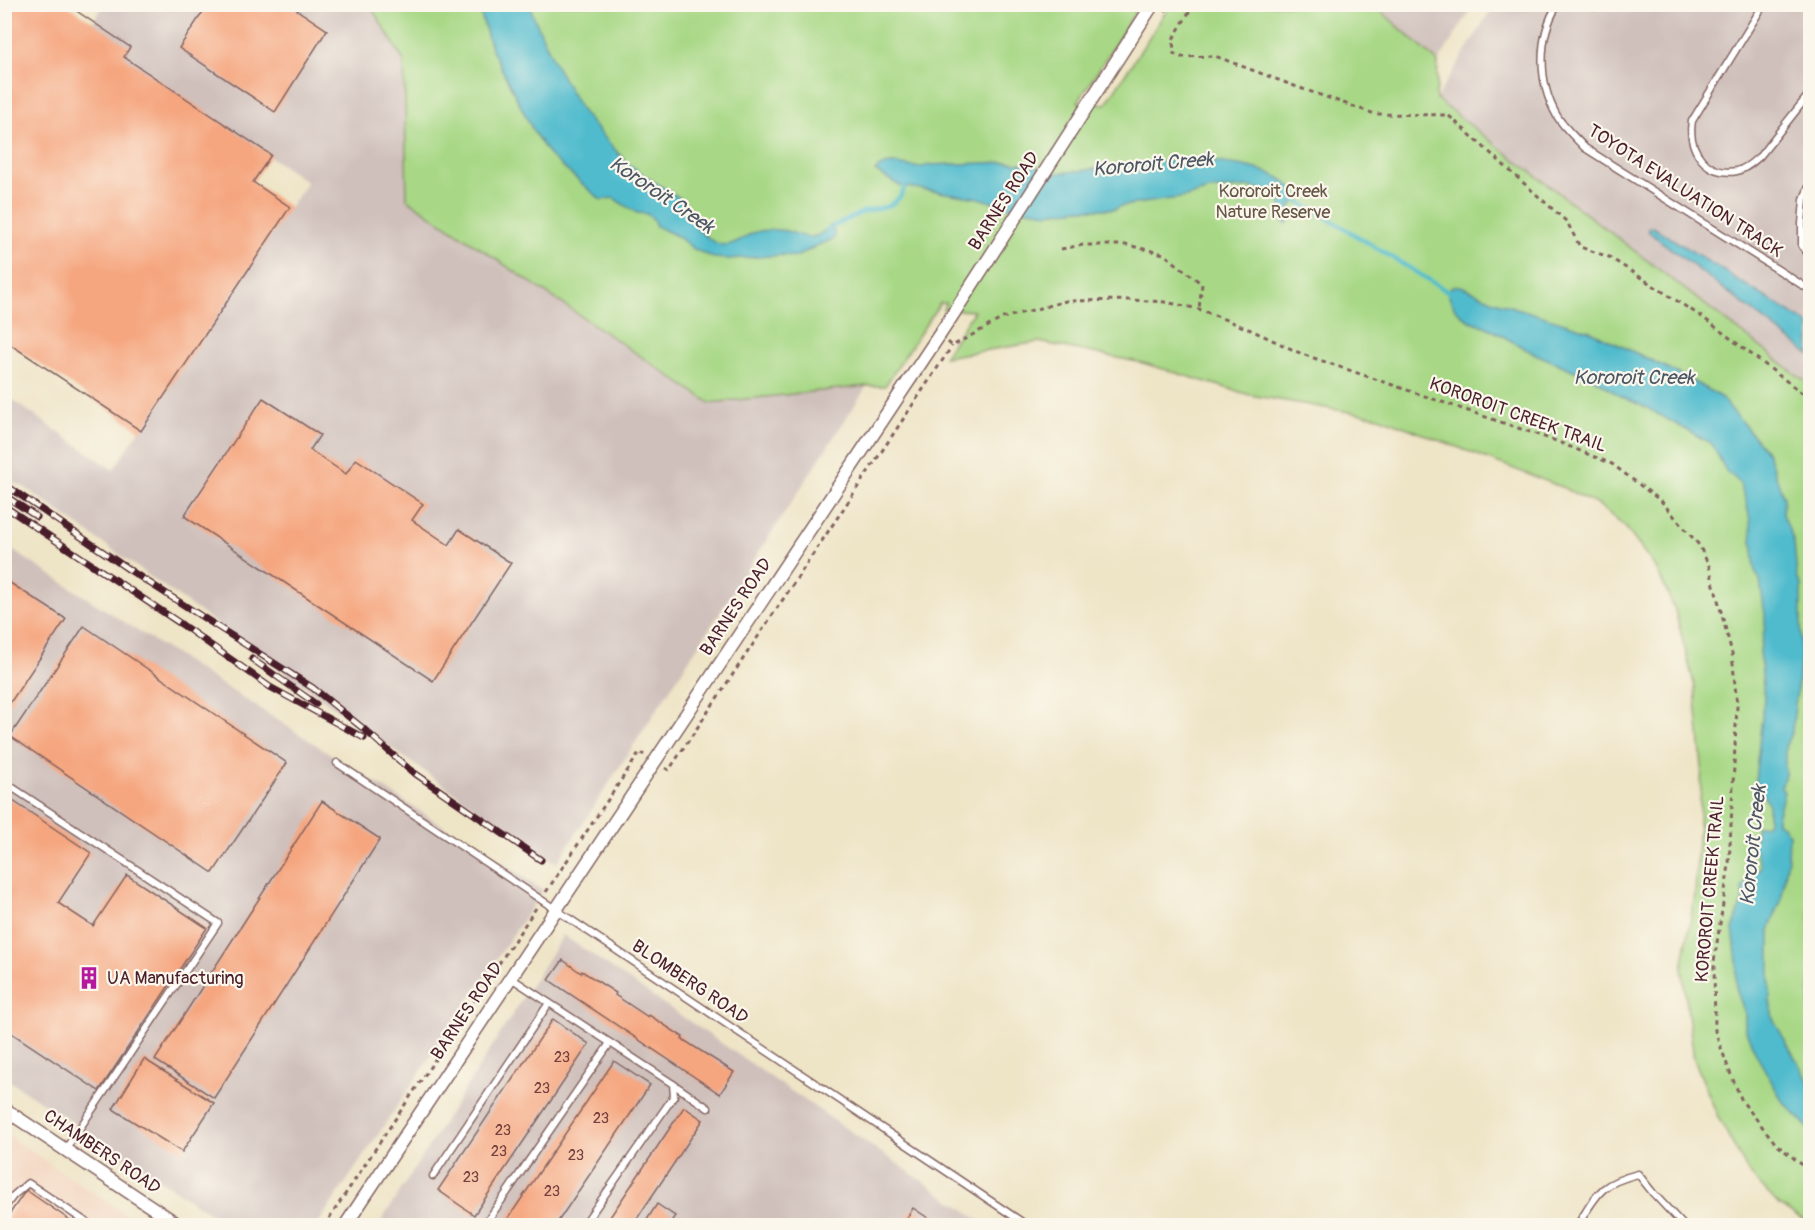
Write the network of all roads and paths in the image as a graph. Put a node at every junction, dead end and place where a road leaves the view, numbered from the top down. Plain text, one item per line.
1 (1153, 4) edge
2 (1194, 4) edge
3 (1558, 4) edge
4 (1764, 4) edge
5 (1810, 93) edge
6 (1810, 184) edge
7 (1061, 249) dead end
8 (1810, 257) edge
9 (1810, 290) edge
10 (1199, 309) junction
11 (953, 334) dead end
12 (952, 346) junction
13 (1810, 399) edge
14 (655, 761) junction
15 (337, 763) dead end
16 (4, 782) edge
17 (541, 900) junction
18 (555, 910) junction
19 (510, 978) junction
20 (549, 1003) junction
21 (610, 1043) junction
22 (673, 1084) junction
23 (708, 1108) dead end
24 (8, 1112) edge
25 (4, 1125) edge
26 (65, 1150) junction
27 (1810, 1171) edge
28 (433, 1176) dead end
29 (4, 1208) edge
30 (490, 1216) dead end
31 (92, 1226) edge
32 (180, 1226) edge
33 (324, 1226) edge
34 (345, 1226) edge
35 (583, 1226) edge
36 (1028, 1226) edge
37 (1577, 1226) edge
38 (1684, 1226) edge

1 - 14 street, BARNES ROAD
2 - 13 path
3 - 9 lane, TOYOTA EVALUATION TRACK
4 - 5 lane
6 - 8 lane
7 - 10 path
10 - 12 path, KOROROIT CREEK TRAIL
10 - 27 path, KOROROIT CREEK TRAIL
11 - 12 path
12 - 14 path
14 - 17 path
14 - 18 street, BARNES ROAD
15 - 17 lane, BLOMBERG ROAD
16 - 26 lane
17 - 18 lane, BLOMBERG ROAD
17 - 33 path
18 - 19 street, BARNES ROAD
18 - 36 lane, BLOMBERG ROAD
19 - 20 lane
19 - 34 street, BARNES ROAD
20 - 21 lane
20 - 28 lane
21 - 22 lane
21 - 30 lane
22 - 23 lane
22 - 35 lane
24 - 25 street
24 - 26 street, CHAMBERS ROAD
26 - 32 street, CHAMBERS ROAD
29 - 31 lane
37 - 38 lane

